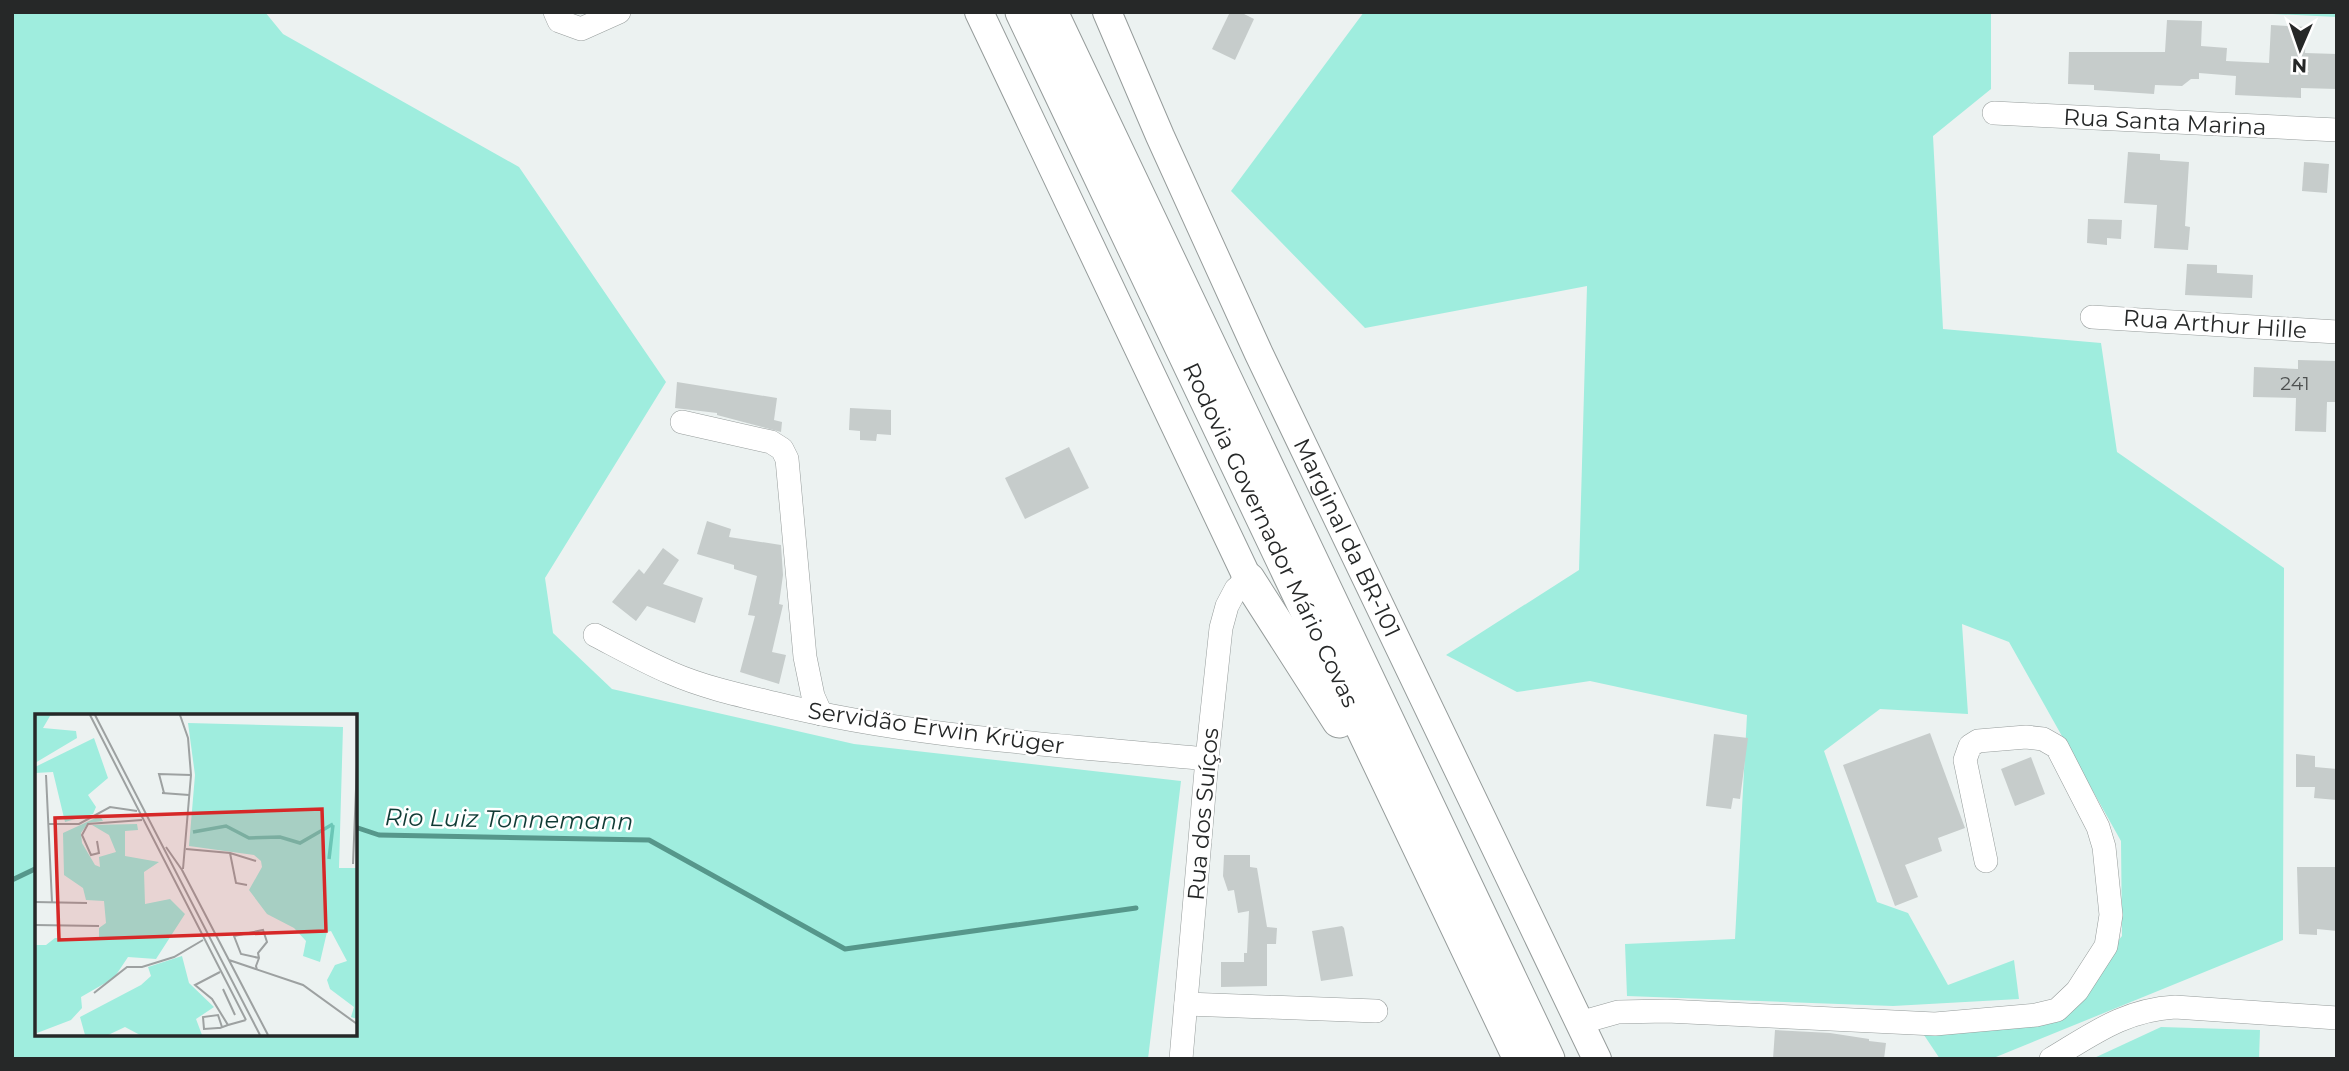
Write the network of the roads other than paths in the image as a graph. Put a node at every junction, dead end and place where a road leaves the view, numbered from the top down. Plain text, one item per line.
1 (555, 12) edge
2 (619, 12) edge
3 (979, 12) edge
4 (1022, 12) edge
5 (1051, 12) edge
6 (1107, 12) edge
7 (1994, 113) dead end
8 (2337, 130) edge
9 (2092, 317) dead end
10 (2337, 332) edge
11 (682, 422) dead end
12 (1248, 579) junction
13 (595, 635) dead end
14 (821, 714) junction
15 (1207, 759) junction
16 (1420, 848) junction
17 (1986, 860) dead end
18 (1186, 1004) junction
19 (1376, 1011) dead end
20 (2337, 1018) edge
21 (1579, 1023) junction
22 (1181, 1059) edge
23 (1520, 1059) edge
24 (1548, 1059) edge
25 (1597, 1059) edge
26 (2051, 1059) edge

1 - 2 street
3 - 12 main road
4 - 16 highway, Rodovia Governador Mário Covas
5 - 24 highway, Rodovia Governador Mário Covas
6 - 21 main road, Marginal da BR-101
7 - 8 street, Rua Santa Marina
9 - 10 street, Rua Arthur Hille
11 - 14 street
12 - 15 street, Rua dos Suíços
12 - 16 highway
13 - 14 street, Servidão Erwin Krüger
14 - 15 street, Servidão Erwin Krüger
15 - 18 street, Rua dos Suíços
16 - 23 highway, Rodovia Governador Mário Covas
17 - 21 street
18 - 19 street
18 - 22 street, Rua dos Suíços
20 - 26 street
21 - 25 main road, Marginal da BR-101

